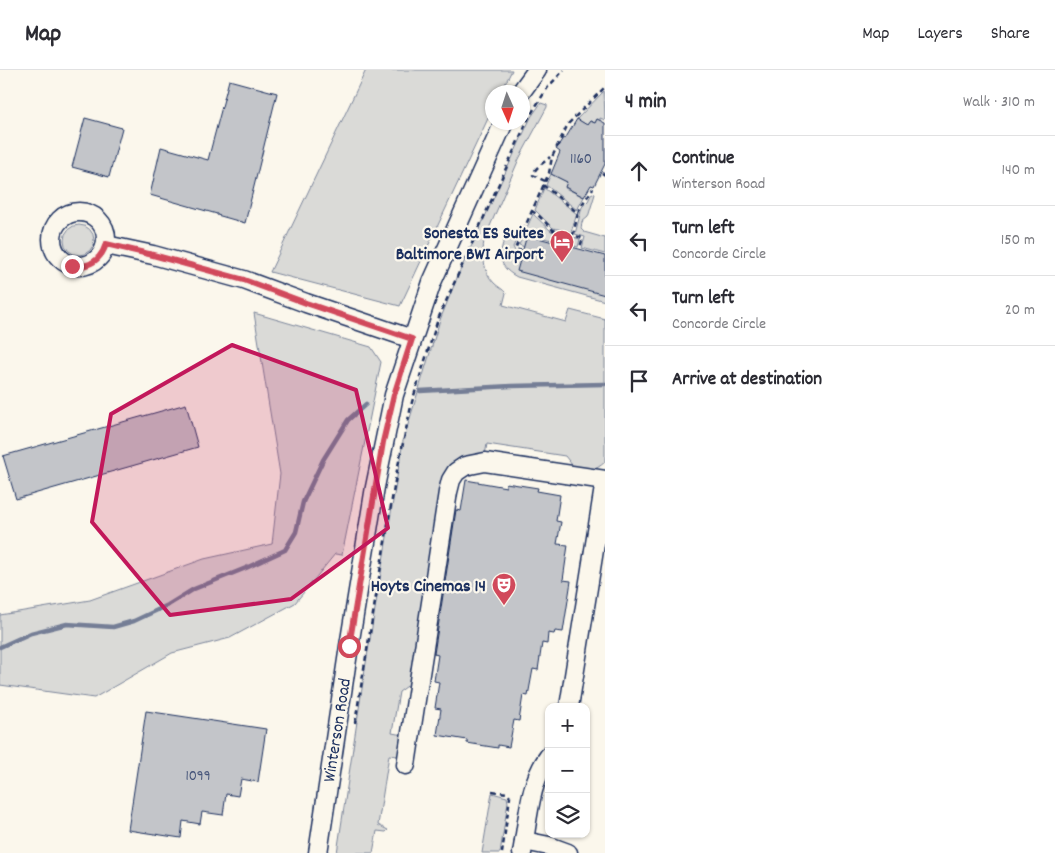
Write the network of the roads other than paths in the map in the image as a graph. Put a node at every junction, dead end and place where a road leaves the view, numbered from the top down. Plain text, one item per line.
1 (537, 70) edge
2 (526, 85) edge
3 (500, 130) edge
4 (106, 244) dead end
5 (412, 339) junction
6 (605, 481) edge
7 (570, 703) edge
8 (545, 763) edge
9 (406, 765) dead end
10 (523, 847) edge
11 (318, 853) edge
12 (568, 853) edge

1 - 2 street
3 - 5 street, Winterson Road
4 - 5 street
5 - 11 street, Winterson Road
6 - 7 street
6 - 9 street
8 - 10 street
10 - 12 street

